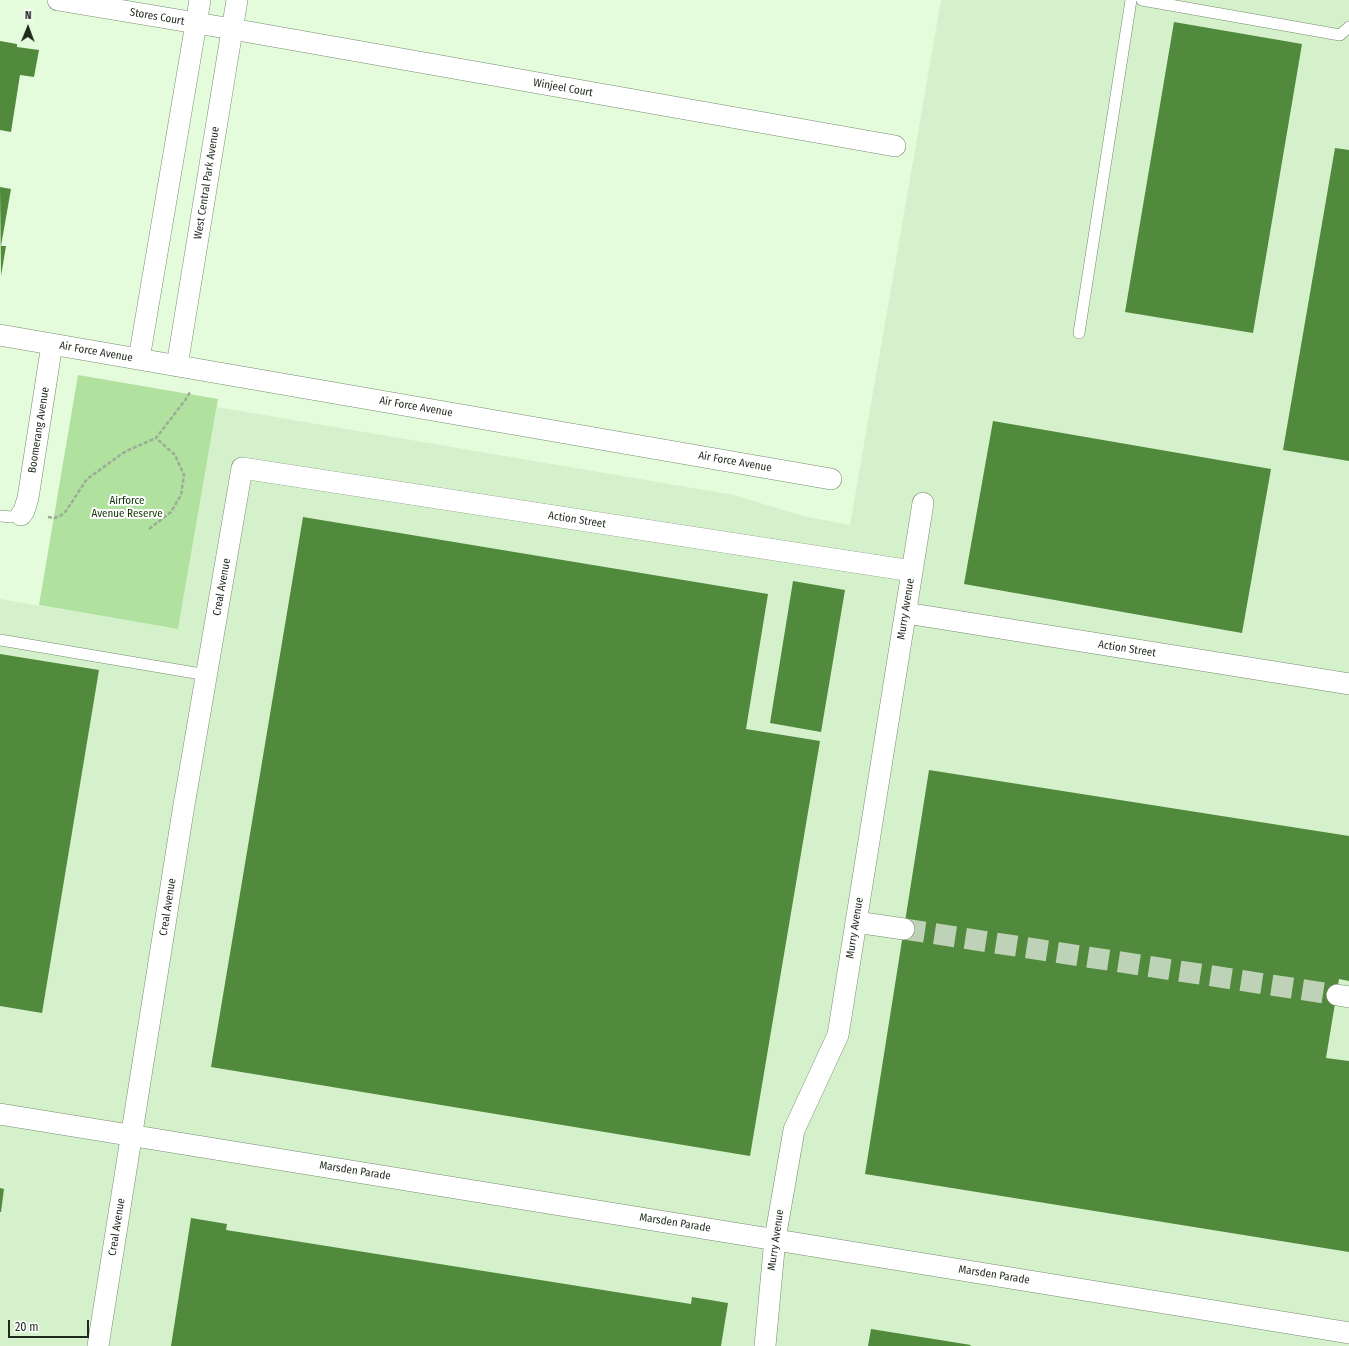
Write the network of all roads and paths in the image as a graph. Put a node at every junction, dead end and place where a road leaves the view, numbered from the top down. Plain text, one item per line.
1 (58, 0) edge
2 (200, 0) edge
3 (236, 0) edge
4 (1131, 0) edge
5 (1142, 0) edge
6 (196, 24) junction
7 (1349, 27) edge
8 (232, 29) junction
9 (894, 146) dead end
10 (1080, 333) dead end
11 (0, 335) edge
12 (52, 344) junction
13 (139, 359) junction
14 (177, 366) junction
15 (190, 389) dead end
16 (156, 438) junction
17 (242, 468) joint
18 (831, 479) dead end
19 (923, 503) dead end
20 (22, 513) junction
21 (0, 516) edge
22 (149, 529) dead end
23 (912, 571) junction
24 (906, 614) junction
25 (0, 640) edge
26 (207, 675) junction
27 (1349, 684) edge
28 (856, 922) junction
29 (904, 929) tunnel mouth
30 (0, 1114) edge
31 (132, 1135) junction
32 (775, 1240) junction
33 (1349, 1333) edge
34 (98, 1346) edge
35 (764, 1346) edge

1 - 6 street, Stores Court
2 - 6 street
3 - 8 street, West Central Park Avenue
4 - 10 lane
5 - 7 lane
6 - 8 street, Stores Court
6 - 13 street
8 - 9 street, Winjeel Court
8 - 14 street, West Central Park Avenue
11 - 12 street, Air Force Avenue
12 - 13 street, Air Force Avenue
12 - 20 street, Boomerang Avenue
13 - 14 street, Air Force Avenue
14 - 18 street, Air Force Avenue
15 - 16 path
16 - 20 path
16 - 22 path
17 - 23 street, Action Street
17 - 26 street, Creal Avenue
19 - 23 street, Murry Avenue
20 - 21 lane
23 - 24 street, Murry Avenue
24 - 27 street, Action Street
24 - 28 street, Murry Avenue
25 - 26 lane
26 - 31 street, Creal Avenue
28 - 29 street
28 - 32 street, Murry Avenue
30 - 31 street, Marsden Parade
31 - 32 street, Marsden Parade
31 - 34 street, Creal Avenue
32 - 33 street, Marsden Parade
32 - 35 street, Murry Avenue

